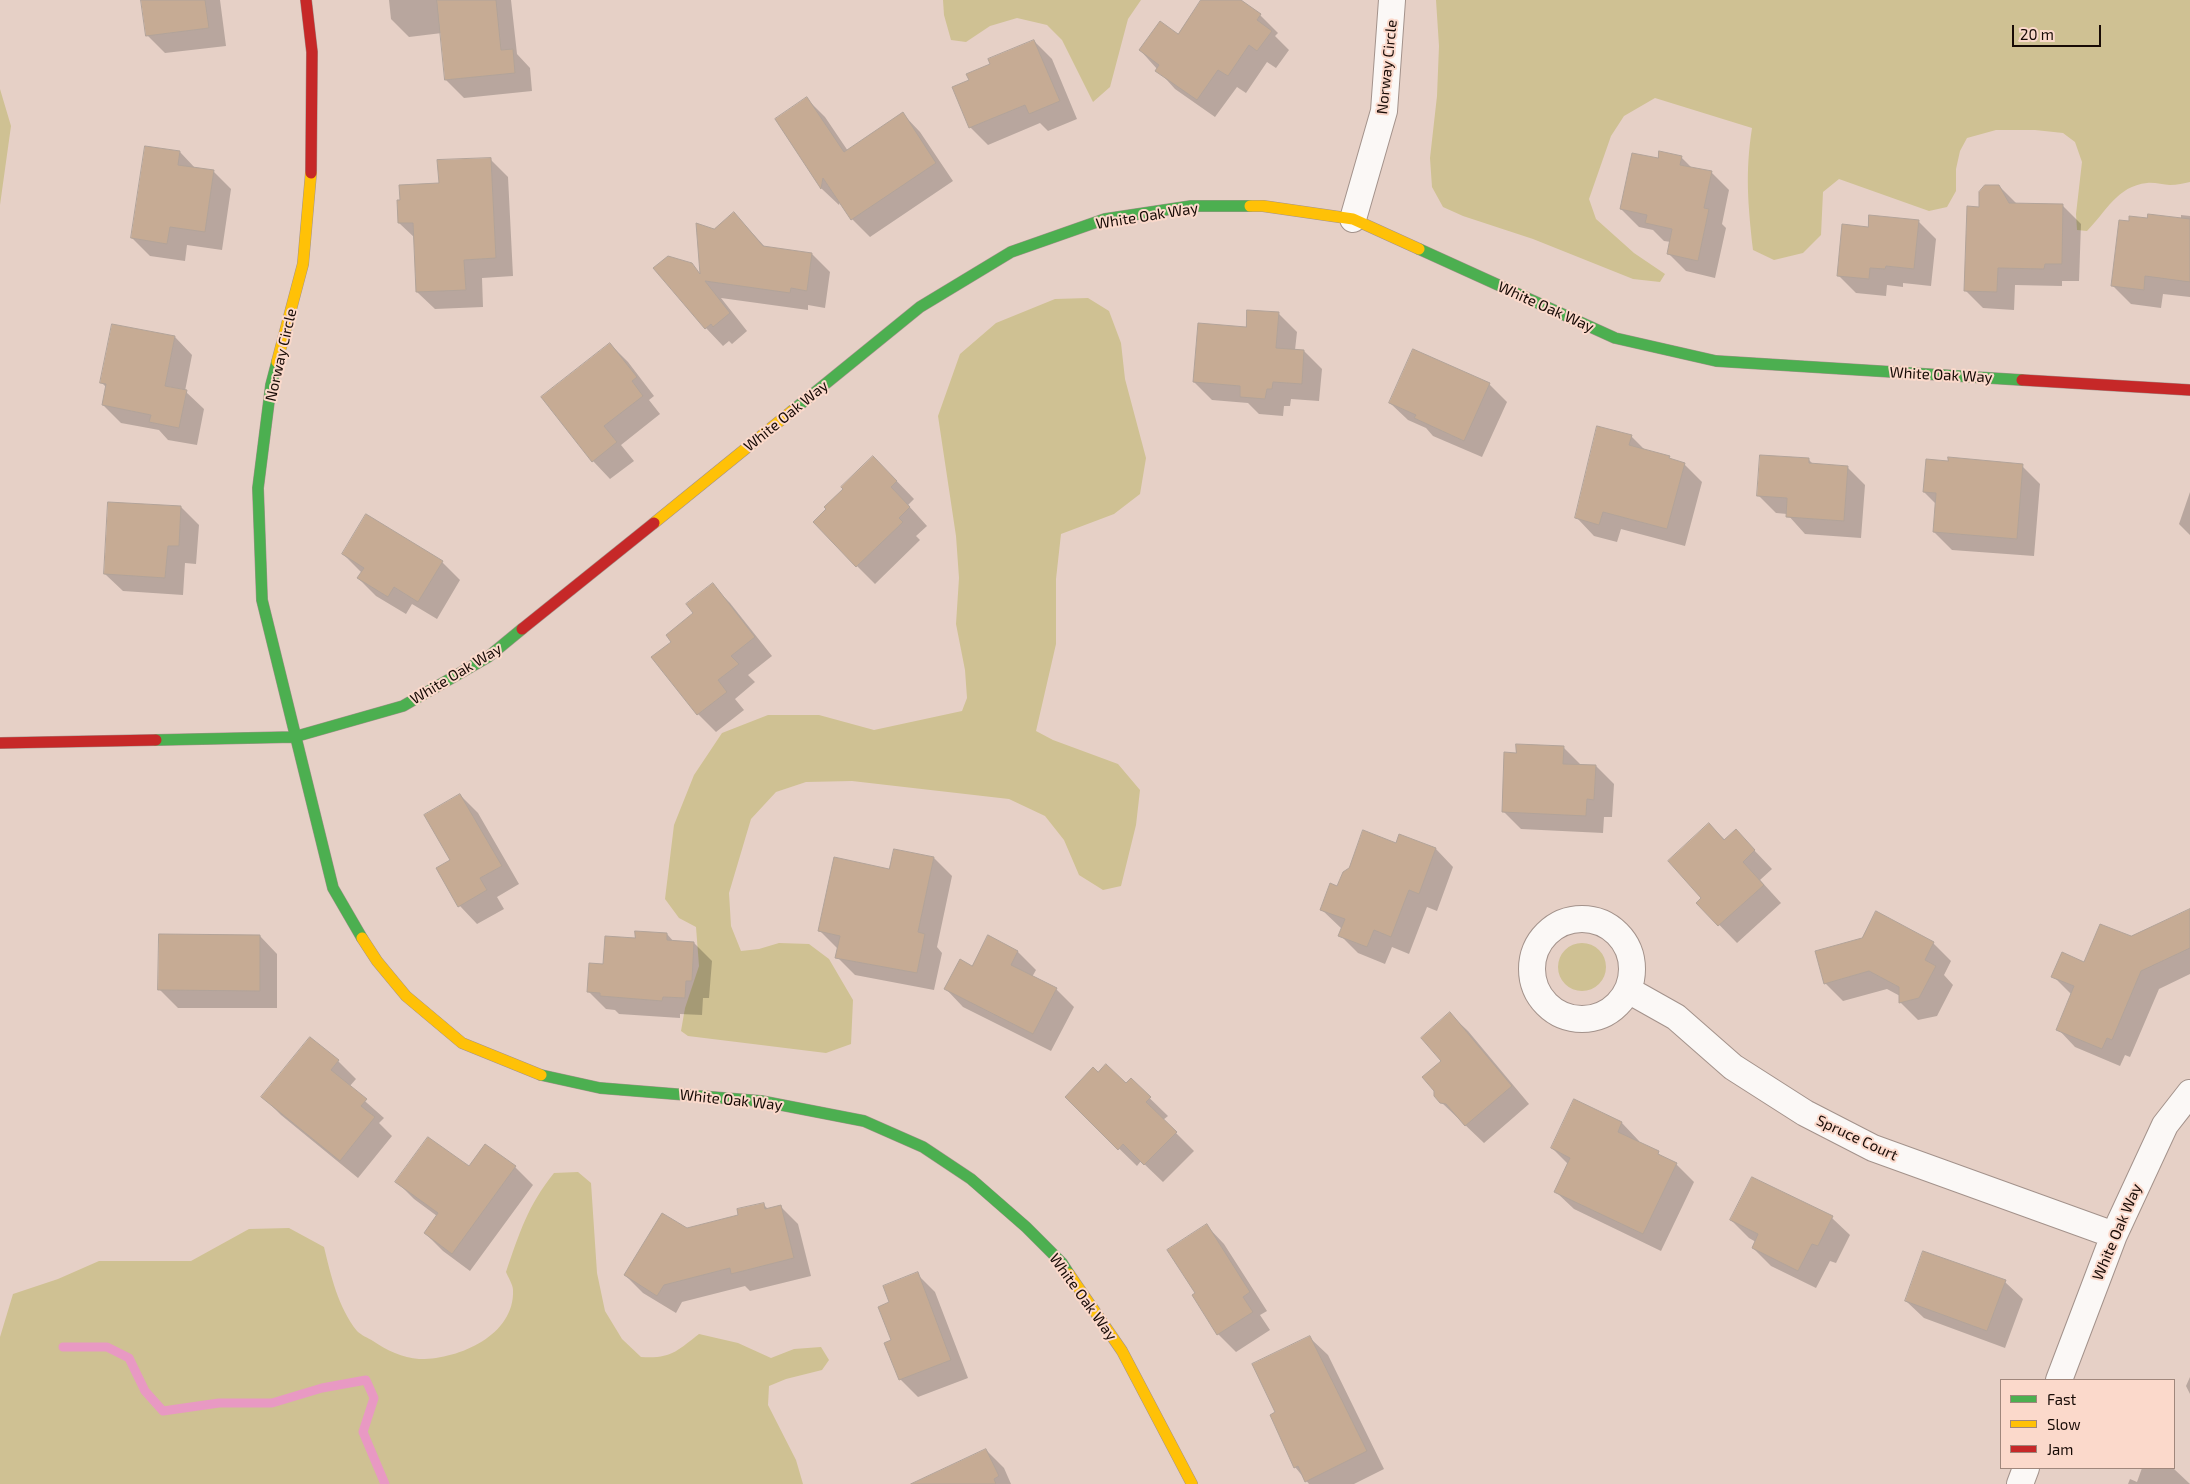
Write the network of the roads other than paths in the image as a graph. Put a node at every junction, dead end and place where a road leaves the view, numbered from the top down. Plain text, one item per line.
1 (306, 0) edge
2 (1392, 0) edge
3 (1353, 219) junction
4 (2190, 390) edge
5 (294, 737) junction
6 (0, 743) edge
7 (1628, 990) dead end
8 (2190, 1092) edge
9 (2114, 1235) junction
10 (2059, 1379) edge
11 (2026, 1469) edge
12 (1192, 1484) edge
13 (2020, 1484) edge

1 - 5 street, Norway Circle
2 - 3 street, Norway Circle
3 - 4 street, White Oak Way
3 - 5 street, White Oak Way
5 - 6 street, White Oak Way
5 - 12 street, White Oak Way
7 - 9 street, Spruce Court
8 - 9 street, White Oak Way
9 - 10 street, White Oak Way
11 - 13 street

